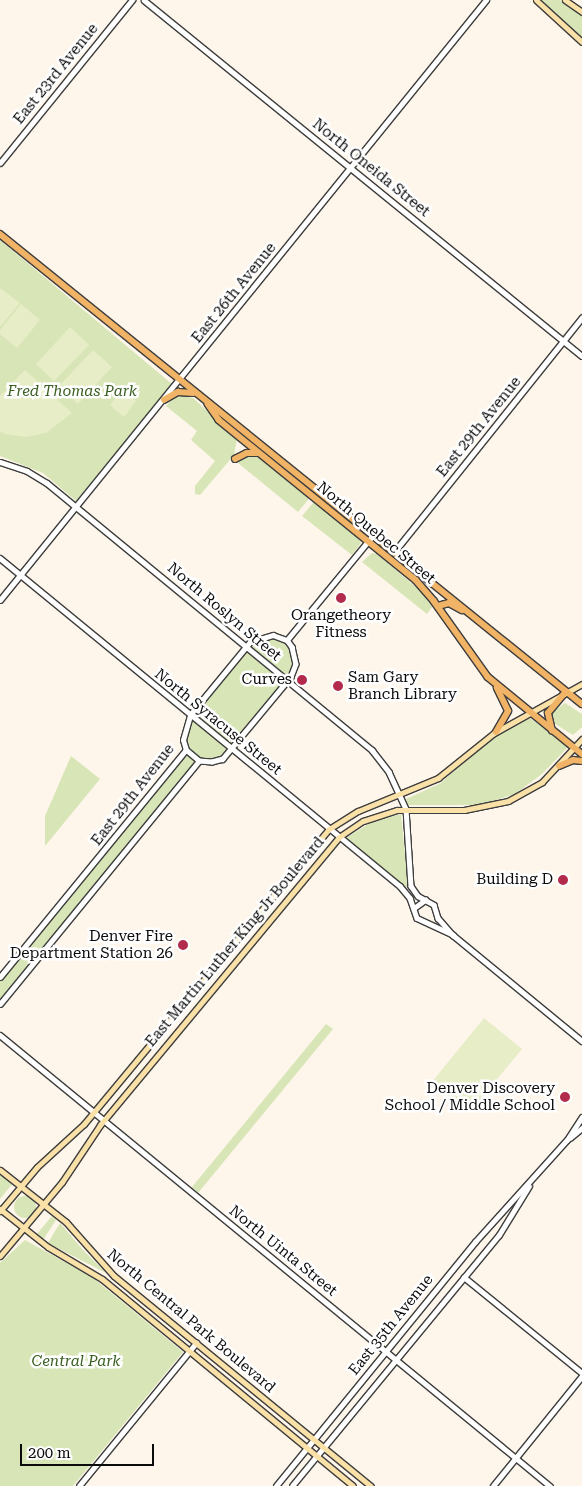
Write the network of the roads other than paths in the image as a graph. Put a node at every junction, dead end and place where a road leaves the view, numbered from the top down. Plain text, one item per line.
1 (132, 0) edge
2 (144, 0) edge
3 (486, 0) edge
4 (536, 0) edge
5 (566, 0) edge
6 (582, 12) edge
7 (582, 42) edge
8 (0, 163) edge
9 (351, 168) junction
10 (0, 234) edge
11 (582, 318) edge
12 (564, 341) junction
13 (582, 356) edge
14 (180, 381) junction
15 (196, 394) junction
16 (164, 400) junction
17 (208, 404) junction
18 (248, 443) junction
19 (263, 445) junction
20 (266, 458) junction
21 (235, 459) dead end
22 (0, 462) edge
23 (76, 507) junction
24 (374, 534) junction
25 (368, 541) junction
26 (395, 551) junction
27 (0, 558) edge
28 (20, 575) junction
29 (0, 600) edge
30 (438, 606) junction
31 (479, 620) junction
32 (287, 640) junction
33 (246, 647) junction
34 (288, 681) junction
35 (495, 684) junction
36 (582, 684) edge
37 (566, 692) junction
38 (582, 704) edge
39 (530, 713) junction
40 (190, 715) junction
41 (552, 731) junction
42 (496, 732) junction
43 (582, 739) edge
44 (574, 748) junction
45 (186, 750) junction
46 (232, 750) junction
47 (582, 754) edge
48 (199, 761) junction
49 (582, 761) edge
50 (559, 766) junction
51 (400, 795) junction
52 (406, 809) junction
53 (329, 829) junction
54 (339, 837) junction
55 (425, 900) junction
56 (414, 908) junction
57 (436, 912) junction
58 (427, 921) junction
59 (453, 935) junction
60 (0, 977) edge
61 (0, 1004) edge
62 (0, 1035) edge
63 (582, 1041) edge
64 (94, 1112) junction
65 (582, 1117) edge
66 (104, 1120) junction
67 (582, 1128) edge
68 (567, 1140) junction
69 (0, 1170) edge
70 (21, 1185) junction
71 (530, 1185) junction
72 (44, 1204) junction
73 (0, 1210) edge
74 (24, 1229) junction
75 (0, 1256) edge
76 (464, 1277) junction
77 (196, 1343) junction
78 (189, 1351) junction
79 (386, 1351) junction
80 (396, 1359) junction
81 (582, 1375) edge
82 (315, 1440) junction
83 (324, 1447) junction
84 (308, 1449) junction
85 (316, 1456) junction
86 (515, 1458) junction
87 (79, 1486) edge
88 (276, 1486) edge
89 (292, 1486) edge
90 (353, 1486) edge
91 (370, 1486) edge
92 (493, 1486) edge
93 (550, 1486) edge

1 - 8 street, East 23rd Avenue
2 - 9 street, North Oneida Street
3 - 9 street, East 26th Avenue
4 - 7 main road
5 - 6 main road
9 - 12 street, North Oneida Street
9 - 14 street, East 26th Avenue
10 - 14 main road, North Quebec Street
11 - 12 street, East 29th Avenue
12 - 13 street, North Oneida Street
12 - 26 street, East 29th Avenue
14 - 15 main road, North Quebec Street
14 - 16 street, East 26th Avenue
15 - 16 main road
15 - 17 main road, North Quebec Street
16 - 23 street, East 26th Avenue
17 - 18 main road, North Quebec Street
17 - 19 main road, North Quebec Street
18 - 19 main road
18 - 20 main road, North Quebec Street
19 - 24 main road, North Quebec Street
20 - 21 main road
20 - 25 main road, North Quebec Street
22 - 23 street, North Roslyn Street
23 - 28 street, East 26th Avenue
23 - 33 street, North Roslyn Street
24 - 25 street
24 - 26 main road, North Quebec Street
25 - 30 main road, North Quebec Street
25 - 32 street
26 - 31 main road, North Quebec Street
27 - 28 street, North Syracuse Street
28 - 29 street, East 26th Avenue
28 - 40 street, North Syracuse Street
30 - 31 main road
30 - 35 main road, North Quebec Street
31 - 37 main road, North Quebec Street
32 - 33 street, East 29th Avenue
32 - 34 street
33 - 34 street, North Roslyn Street
33 - 40 street, East 29th Avenue
34 - 46 street
34 - 51 street, North Roslyn Street
35 - 39 main road, North Quebec Street
35 - 42 main road
36 - 37 main road, East Martin Luther King Jr Boulevard
37 - 38 main road, North Quebec Street
37 - 39 main road, East Martin Luther King Jr Boulevard
37 - 41 main road
39 - 41 main road, North Quebec Street
39 - 42 main road, East Martin Luther King Jr Boulevard
40 - 45 street, East 29th Avenue
40 - 46 street, North Syracuse Street
41 - 44 main road, North Quebec Street
42 - 51 main road, East Martin Luther King Jr Boulevard
43 - 44 main road, East Martin Luther King Jr Boulevard
44 - 47 main road, North Quebec Street
44 - 50 main road, East Martin Luther King Jr Boulevard
45 - 48 street
45 - 60 street, East 29th Avenue
46 - 48 street
46 - 53 street, North Syracuse Street
48 - 61 street, East 29th Avenue
49 - 50 main road
50 - 52 main road, East Martin Luther King Jr Boulevard
51 - 52 street, North Roslyn Street
51 - 53 main road, East Martin Luther King Jr Boulevard
52 - 54 main road, East Martin Luther King Jr Boulevard
52 - 55 street
53 - 54 street, North Syracuse Street
53 - 64 main road, East Martin Luther King Jr Boulevard
54 - 56 street, North Syracuse Street
54 - 66 main road, East Martin Luther King Jr Boulevard
55 - 56 street
55 - 57 street
56 - 58 street
57 - 58 street
57 - 59 street
58 - 59 street
59 - 63 street
62 - 64 street, North Uinta Street
64 - 66 street, North Uinta Street
64 - 70 main road, East Martin Luther King Jr Boulevard
65 - 68 street, East 35th Avenue
66 - 72 main road, East Martin Luther King Jr Boulevard
66 - 79 street, North Uinta Street
67 - 68 street, East 35th Avenue
68 - 71 street, East 35th Avenue
69 - 70 main road, North Central Park Boulevard
70 - 72 main road, North Central Park Boulevard
70 - 73 main road, East Martin Luther King Jr Boulevard
71 - 76 street, East 35th Avenue
71 - 79 street, East 35th Avenue
72 - 74 main road, East Martin Luther King Jr Boulevard
72 - 77 main road, North Central Park Boulevard
73 - 74 main road, North Central Park Boulevard
74 - 75 main road, East Martin Luther King Jr Boulevard
74 - 78 main road, North Central Park Boulevard
76 - 80 street, East 35th Avenue
76 - 81 street
77 - 78 street
77 - 82 main road, North Central Park Boulevard
78 - 84 main road, North Central Park Boulevard
78 - 87 street
79 - 80 street, North Uinta Street
79 - 82 street, East 35th Avenue
80 - 83 street, East 35th Avenue
80 - 86 street, North Uinta Street
81 - 86 street
82 - 83 main road, North Central Park Boulevard
82 - 84 street, East 35th Avenue
83 - 85 street, East 35th Avenue
83 - 91 main road, North Central Park Boulevard
84 - 85 main road, North Central Park Boulevard
84 - 88 street, East 35th Avenue
85 - 89 street, East 35th Avenue
85 - 90 main road, North Central Park Boulevard
86 - 92 street
86 - 93 street, North Uinta Street

